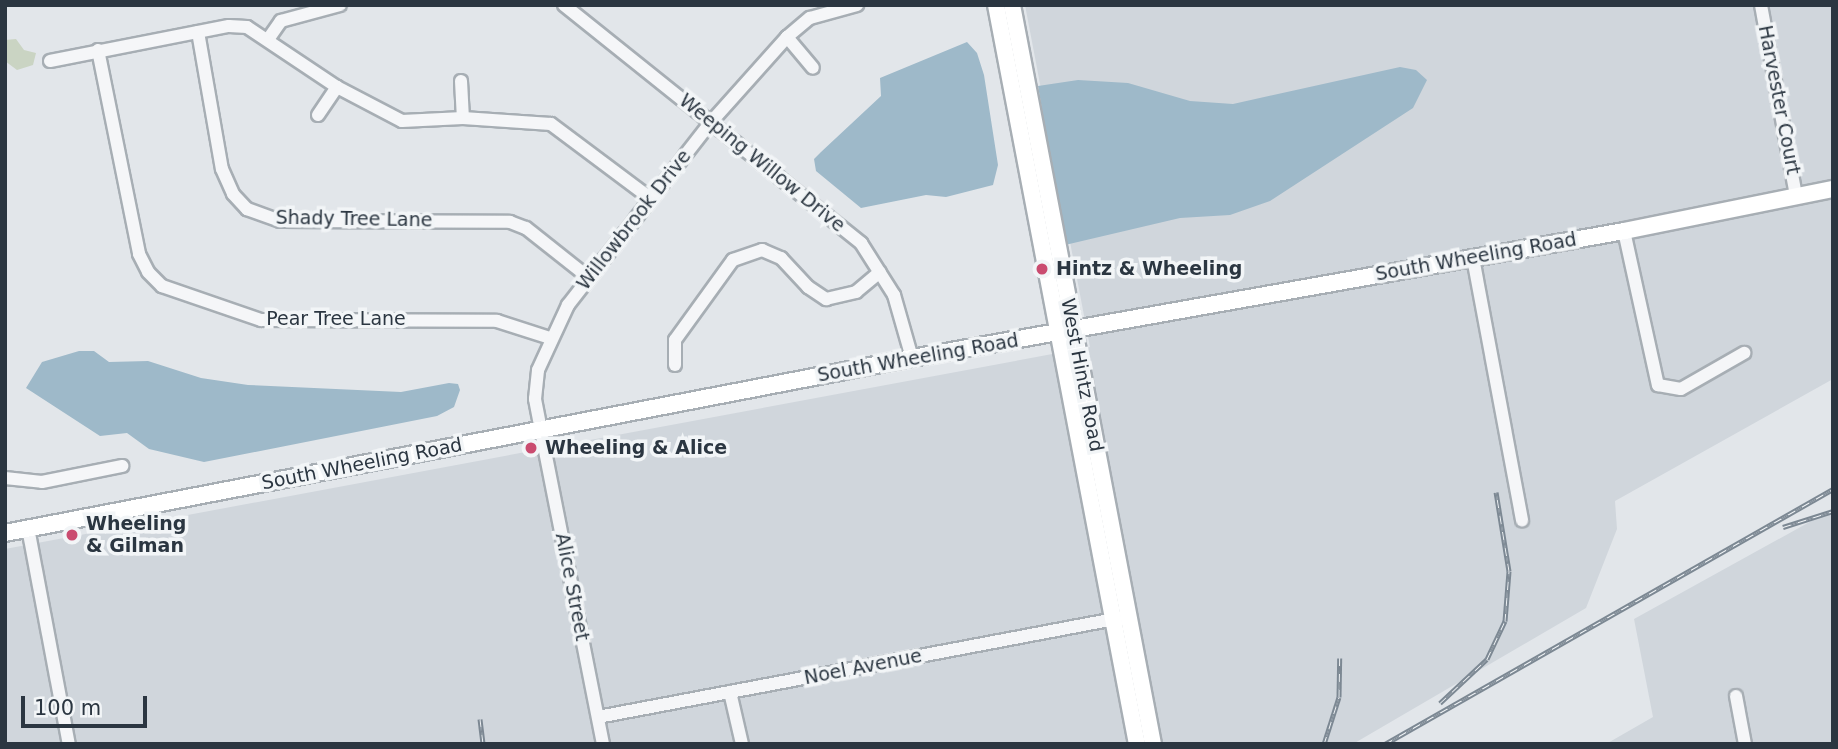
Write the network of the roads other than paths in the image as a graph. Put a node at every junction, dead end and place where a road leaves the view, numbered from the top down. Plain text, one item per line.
1 (340, 5) edge
2 (564, 5) edge
3 (857, 5) edge
4 (996, 5) edge
5 (1012, 5) edge
6 (1761, 5) edge
7 (198, 32) junction
8 (787, 37) junction
9 (269, 38) junction
10 (98, 50) junction
11 (50, 61) dead end
12 (813, 68) dead end
13 (461, 81) dead end
14 (337, 87) junction
15 (318, 116) dead end
16 (463, 118) junction
17 (712, 121) junction
18 (1833, 189) edge
19 (1796, 196) junction
20 (650, 198) junction
21 (1624, 231) junction
22 (1473, 258) junction
23 (880, 272) junction
24 (589, 278) junction
25 (1067, 331) junction
26 (550, 338) junction
27 (1744, 353) dead end
28 (912, 358) junction
29 (675, 365) dead end
30 (541, 430) junction
31 (122, 466) dead end
32 (5, 478) edge
33 (1522, 520) dead end
34 (28, 528) junction
35 (5, 533) edge
36 (1120, 618) junction
37 (730, 692) junction
38 (1736, 696) dead end
39 (598, 717) junction
40 (69, 744) edge
41 (603, 744) edge
42 (741, 744) edge
43 (1137, 744) edge
44 (1153, 744) edge
45 (1745, 744) edge

1 - 9 street
2 - 17 street, Weeping Willow Drive
3 - 8 street, Willowbrook Drive
4 - 25 main road, West Hintz Road
5 - 25 main road, West Hintz Road
6 - 19 street, Harvester Court
7 - 9 street
7 - 10 street
7 - 24 street, Shady Tree Lane
8 - 12 street
8 - 17 street, Willowbrook Drive
9 - 14 street
10 - 11 street
10 - 26 street, Pear Tree Lane
13 - 16 street
14 - 15 street
14 - 16 street
16 - 20 street
17 - 20 street, Willowbrook Drive
17 - 23 street, Weeping Willow Drive
18 - 19 main road, South Wheeling Road
19 - 21 main road, South Wheeling Road
20 - 24 street, Willowbrook Drive
21 - 22 main road, South Wheeling Road
21 - 27 street
22 - 25 main road, South Wheeling Road
22 - 33 street
23 - 28 street, Weeping Willow Drive
23 - 29 street
24 - 26 street, Willowbrook Drive
25 - 28 main road, South Wheeling Road
25 - 36 main road, West Hintz Road
26 - 30 street, Willowbrook Drive
28 - 30 main road, South Wheeling Road
30 - 34 main road, South Wheeling Road
30 - 39 street, Alice Street
31 - 32 street
34 - 35 main road, South Wheeling Road
34 - 40 street
36 - 37 street, Noel Avenue
36 - 43 main road, West Hintz Road
36 - 44 main road, West Hintz Road
37 - 39 street, Noel Avenue
37 - 42 street
38 - 45 street
39 - 41 street, Alice Street

